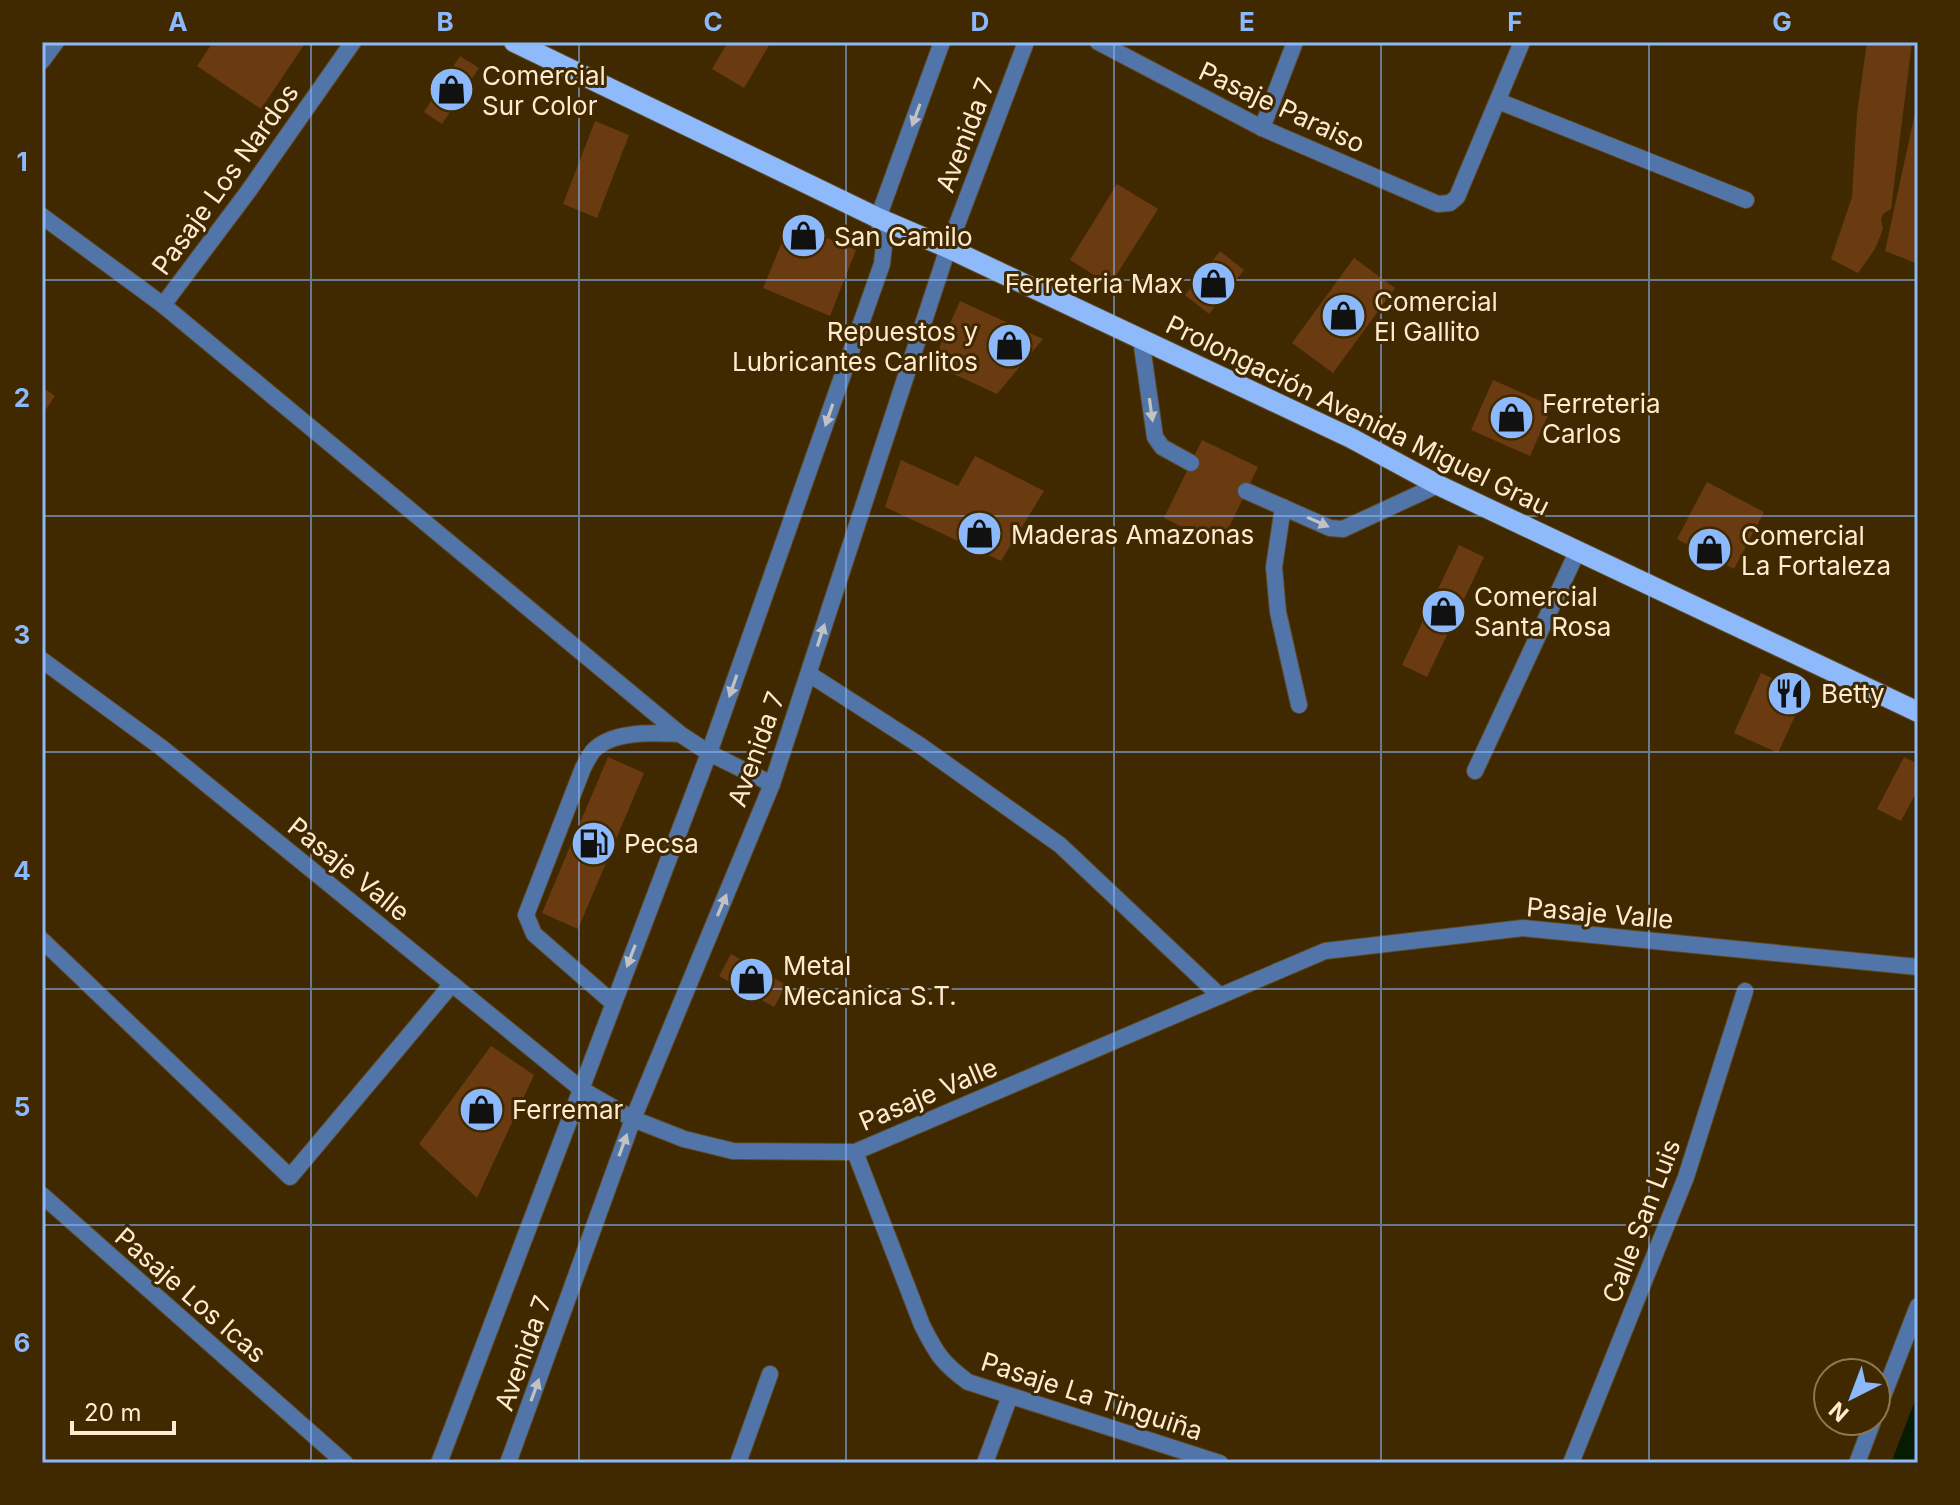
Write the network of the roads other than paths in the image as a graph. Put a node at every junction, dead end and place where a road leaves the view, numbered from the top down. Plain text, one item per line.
1 (56, 42) edge
2 (353, 42) edge
3 (514, 42) edge
4 (942, 42) edge
5 (1026, 42) edge
6 (1098, 42) edge
7 (1295, 42) edge
8 (1522, 42) edge
9 (42, 61) edge
10 (1498, 101) junction
11 (1262, 128) junction
12 (1746, 200) dead end
13 (42, 216) edge
14 (878, 218) junction
15 (948, 248) junction
16 (163, 305) junction
17 (1141, 339) junction
18 (1191, 463) dead end
19 (1438, 485) junction
20 (1246, 491) dead end
21 (1283, 507) junction
22 (1578, 550) junction
23 (42, 660) edge
24 (809, 674) junction
25 (1299, 705) dead end
26 (1918, 712) edge
27 (680, 734) junction
28 (709, 753) junction
29 (1475, 771) dead end
30 (772, 784) junction
31 (42, 940) edge
32 (1918, 967) edge
33 (452, 984) junction
34 (1745, 991) dead end
35 (1220, 996) junction
36 (613, 1003) junction
37 (581, 1089) junction
38 (633, 1119) junction
39 (855, 1152) junction
40 (42, 1195) edge
41 (1918, 1306) edge
42 (1892, 1373) edge
43 (770, 1374) dead end
44 (1010, 1396) junction
45 (1867, 1437) edge
46 (345, 1463) edge
47 (439, 1463) edge
48 (508, 1463) edge
49 (738, 1463) edge
50 (985, 1463) edge
51 (1220, 1463) edge
52 (1571, 1463) edge
53 (1857, 1463) edge

1 - 9 street
2 - 16 street, Pasaje Los Nardos
3 - 14 main road, Prolongación Avenida Miguel Grau
4 -> 14 street, Avenida 7
5 - 15 street, Avenida 7
6 - 11 street, Pasaje Paraiso
7 - 11 street
8 - 10 street
10 - 11 street, Pasaje Paraiso
10 - 12 street
13 - 16 street
14 - 15 main road, Prolongación Avenida Miguel Grau
14 -> 28 street, Avenida 7
15 - 17 main road, Prolongación Avenida Miguel Grau
24 -> 15 street, Avenida 7
16 - 27 street
17 -> 18 street
17 - 19 main road, Prolongación Avenida Miguel Grau
21 -> 19 street
19 - 22 main road, Prolongación Avenida Miguel Grau
20 - 21 street
21 - 25 street
22 - 26 main road, Prolongación Avenida Miguel Grau
22 - 29 street
23 - 33 street, Pasaje Valle
24 - 30 street, Avenida 7
24 - 35 street
27 - 28 street
27 - 36 street
28 - 30 street
28 -> 36 street, Avenida 7
38 -> 30 street, Avenida 7
31 - 33 street
32 - 35 street, Pasaje Valle
33 - 37 street, Pasaje Valle
34 - 52 street, Calle San Luis
35 - 39 street, Pasaje Valle
36 - 37 street, Avenida 7
37 - 38 street, Pasaje Valle
37 - 47 street, Avenida 7
38 - 39 street, Pasaje Valle
48 -> 38 street, Avenida 7
39 - 44 street, Pasaje La Tinguiña
40 - 46 street, Pasaje Los Icas
41 - 42 street
43 - 49 street
44 - 50 street
44 - 51 street, Pasaje La Tinguiña
45 - 53 street

